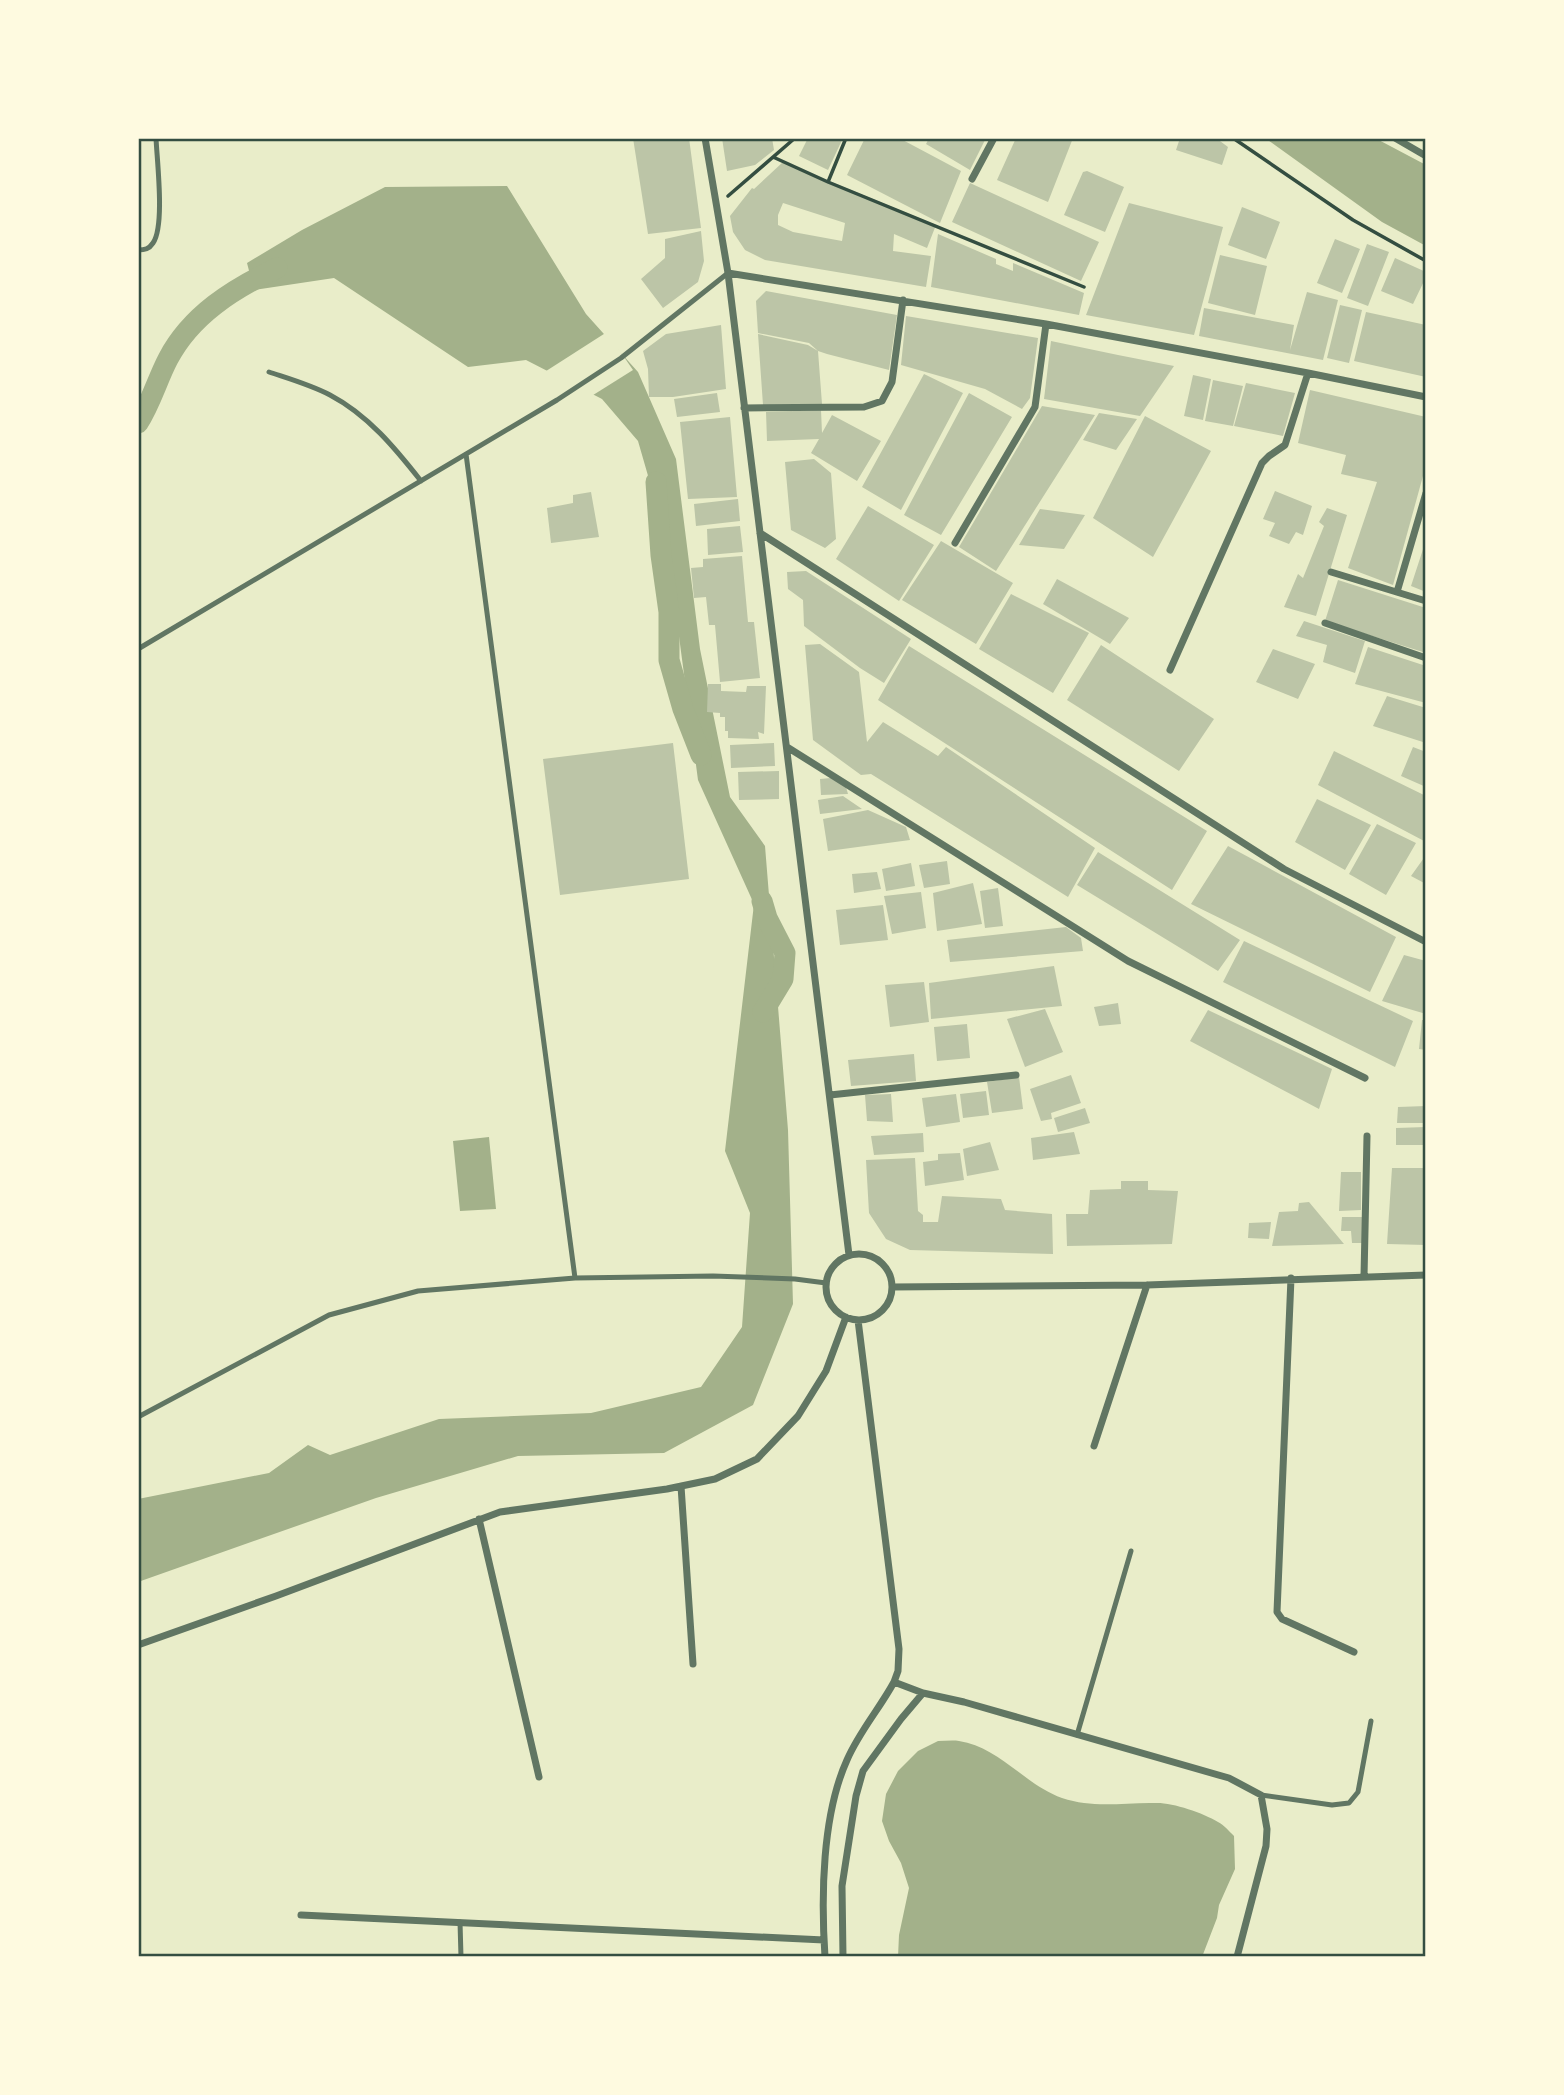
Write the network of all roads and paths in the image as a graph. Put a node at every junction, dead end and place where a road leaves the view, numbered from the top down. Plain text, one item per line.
1 (156, 138) edge
2 (705, 138) edge
3 (795, 138) edge
4 (846, 138) edge
5 (994, 138) edge
6 (1233, 138) edge
7 (1395, 138) edge
8 (1426, 156) edge
9 (774, 158) junction
10 (972, 178) dead end
11 (828, 182) junction
12 (715, 206) junction
13 (138, 250) edge
14 (1426, 261) edge
15 (728, 273) junction
16 (1084, 287) dead end
17 (903, 300) junction
18 (1046, 324) junction
19 (269, 372) dead end
20 (1308, 373) junction
21 (1426, 397) edge
22 (744, 408) junction
23 (466, 454) junction
24 (421, 481) junction
25 (1426, 493) edge
26 (760, 533) junction
27 (955, 543) dead end
28 (1331, 572) dead end
29 (1398, 592) junction
30 (1426, 601) edge
31 (1325, 623) dead end
32 (138, 649) edge
33 (1426, 657) edge
34 (1170, 670) dead end
35 (787, 747) junction
36 (1426, 943) edge
37 (1016, 1075) dead end
38 (1365, 1078) dead end
39 (830, 1095) junction
40 (1367, 1136) dead end
41 (849, 1255) junction
42 (1426, 1275) edge
43 (1364, 1277) junction
44 (575, 1278) junction
45 (1291, 1279) junction
46 (826, 1283) junction
47 (1147, 1285) junction
48 (892, 1287) junction
49 (846, 1317) junction
50 (858, 1320) junction
51 (138, 1417) edge
52 (1094, 1446) dead end
53 (681, 1486) junction
54 (479, 1519) junction
55 (1131, 1551) dead end
56 (138, 1644) edge
57 (1354, 1652) dead end
58 (693, 1664) dead end
59 (894, 1682) junction
60 (923, 1693) junction
61 (1371, 1721) dead end
62 (1077, 1735) junction
63 (539, 1777) dead end
64 (1261, 1795) junction
65 (301, 1914) dead end
66 (460, 1922) junction
67 (824, 1940) junction
68 (461, 1957) edge
69 (825, 1957) edge
70 (844, 1957) edge
71 (1237, 1957) edge

1 - 13 lane
2 - 12 street
3 - 9 path
4 - 11 path
5 - 10 street
6 - 14 path
7 - 8 street
9 - 11 path
9 - 12 path
11 - 16 path
12 - 15 street
15 - 17 street
15 - 22 street
15 - 23 lane
17 - 18 street
17 - 22 street
18 - 20 street
18 - 27 street
19 - 24 lane
20 - 21 street
20 - 34 street
22 - 26 street
23 - 24 lane
23 - 44 lane
24 - 32 lane
25 - 29 street
26 - 35 street
26 - 36 street
28 - 29 street
29 - 30 street
31 - 33 street
35 - 38 street
35 - 39 street
37 - 39 street
39 - 41 street
40 - 43 street
41 - 46 street
41 - 48 street
42 - 43 street
43 - 45 street
44 - 46 lane
44 - 51 lane
45 - 47 street
45 - 57 street
46 - 49 street
47 - 48 street
47 - 52 street
48 - 50 street
49 - 50 street
49 - 53 street
50 - 59 street
53 - 54 street
53 - 58 street
54 - 56 street
54 - 63 street
55 - 62 lane
59 - 60 street
59 - 67 street
60 - 62 street
60 - 70 street
61 - 64 lane
62 - 64 street
64 - 71 street
65 - 66 street
66 - 67 street
66 - 68 lane
67 - 69 street

